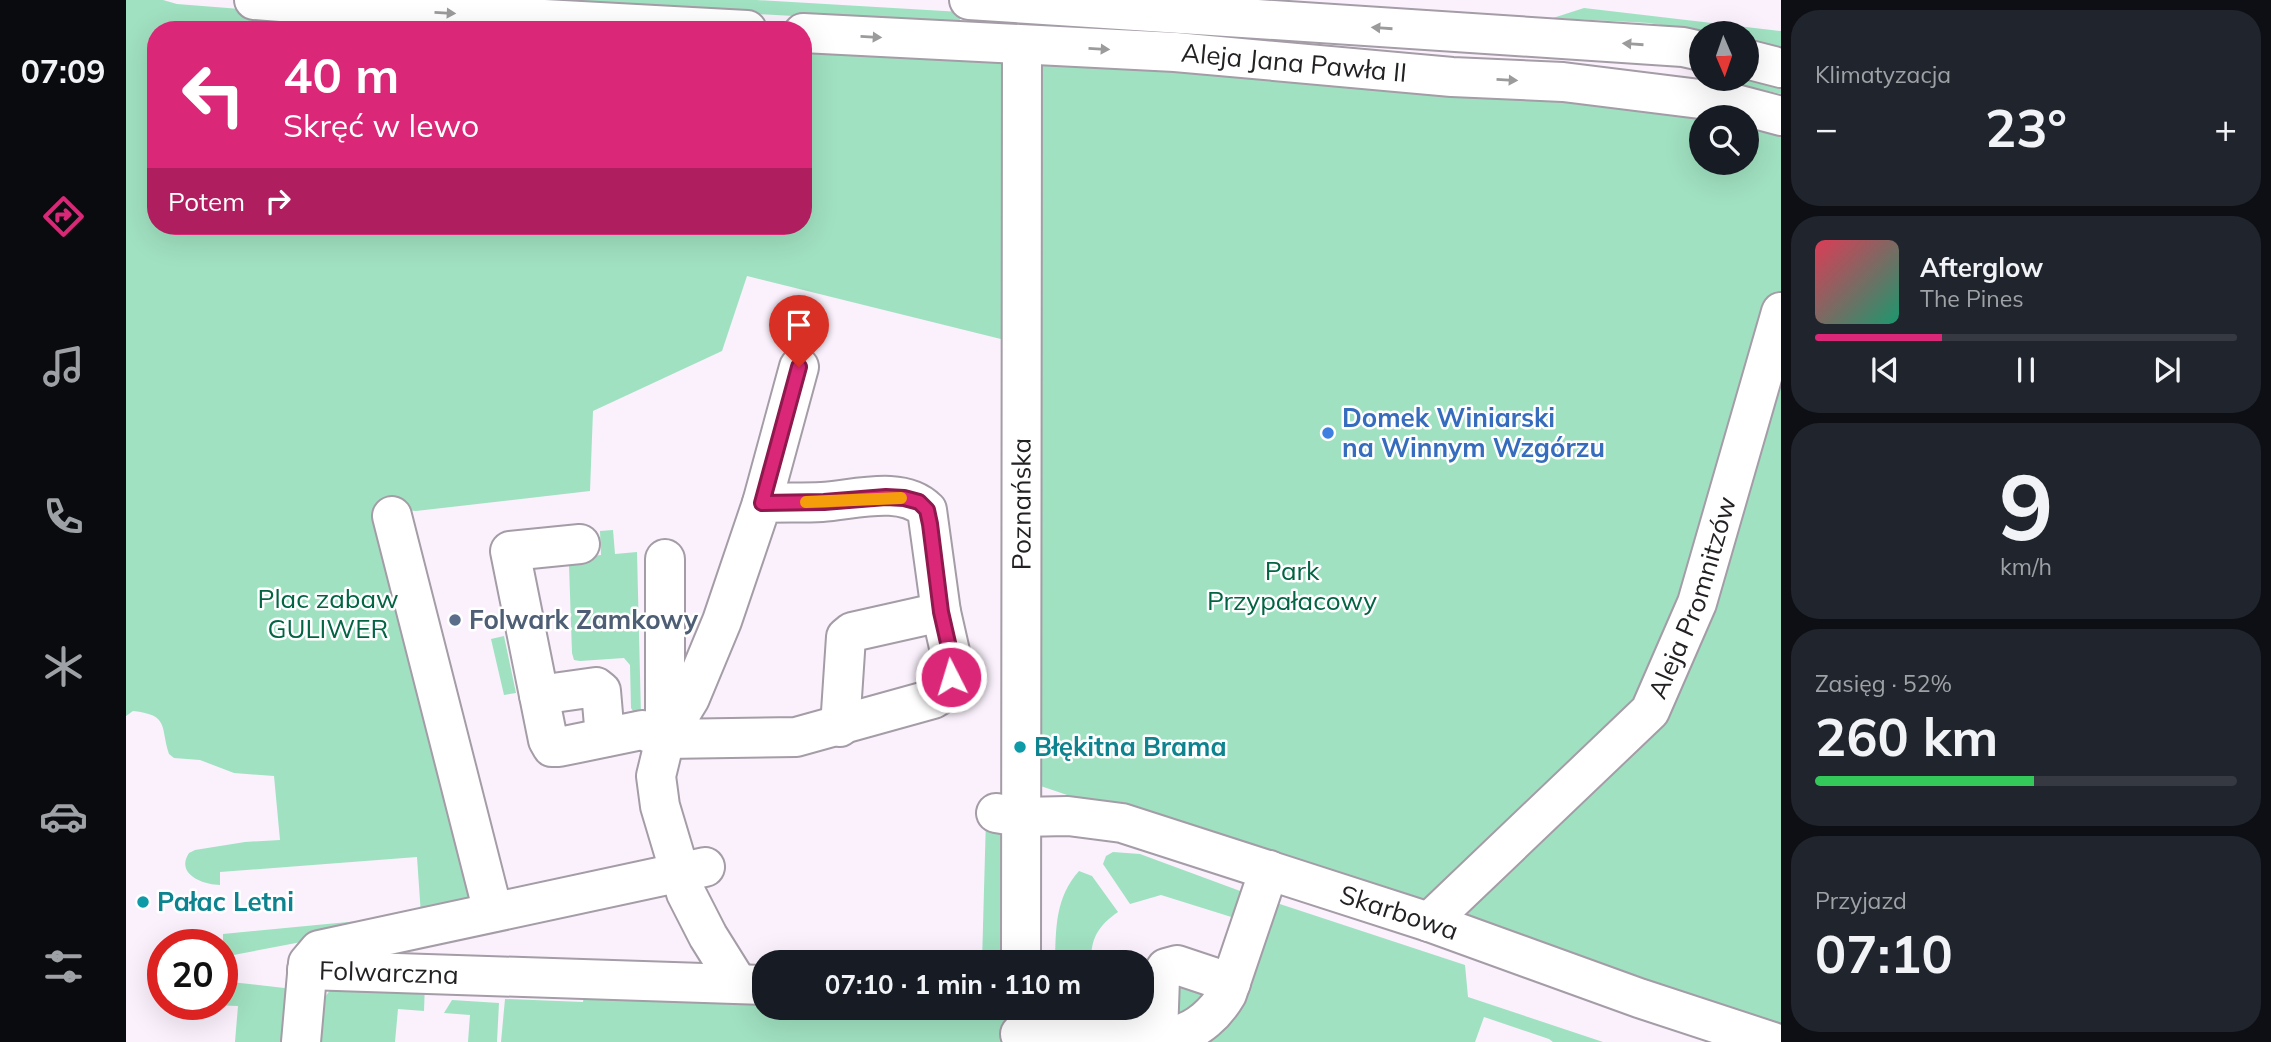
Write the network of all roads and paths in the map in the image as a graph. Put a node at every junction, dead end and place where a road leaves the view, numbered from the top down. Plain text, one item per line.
1 (254, 0) edge
2 (969, 0) edge
3 (1425, 15) edge
4 (581, 21) edge
5 (812, 33) edge
6 (1022, 45) junction
7 (1689, 48) edge
8 (1759, 63) edge
9 (1781, 68) edge
10 (1781, 116) edge
11 (1781, 312) edge
12 (799, 367) dead end
13 (762, 503) junction
14 (392, 516) dead end
15 (580, 544) dead end
16 (664, 559) dead end
17 (941, 612) junction
18 (539, 695) junction
19 (840, 727) junction
20 (604, 737) junction
21 (665, 740) junction
22 (1008, 815) junction
23 (692, 870) junction
24 (1269, 870) junction
25 (493, 912) junction
26 (1429, 922) junction
27 (1020, 950) edge
28 (307, 970) junction
29 (1231, 983) junction
30 (751, 985) edge
31 (1020, 1028) edge
32 (1158, 1035) junction
33 (301, 1042) edge
34 (1773, 1042) edge

1 -> 4 street
3 -> 2 street, Aleja Jana Pawła II
7 -> 3 street, Aleja Jana Pawła II
5 -> 6 street, Aleja Jana Pawła II
6 -> 10 street, Aleja Jana Pawła II
6 - 22 street, Poznańska
8 - 9 street
11 - 26 street, Aleja Promnitzów
12 - 13 street
13 - 17 street
13 - 21 street
14 - 25 street
15 - 18 street
16 - 21 street
17 - 19 street
17 - 19 street
18 - 20 street
18 - 20 street
19 - 21 street
20 - 21 street
21 - 23 street, Folwarczna
22 - 24 street, Skarbowa
22 - 27 street, Poznańska
23 - 25 street, Folwarczna
23 - 30 street, Folwarczna
24 - 26 street, Skarbowa
24 - 29 street
25 - 28 street, Folwarczna
26 - 34 street, Skarbowa
28 - 30 street, Folwarczna
28 - 33 street
29 - 32 street
29 - 32 street
31 - 32 street

